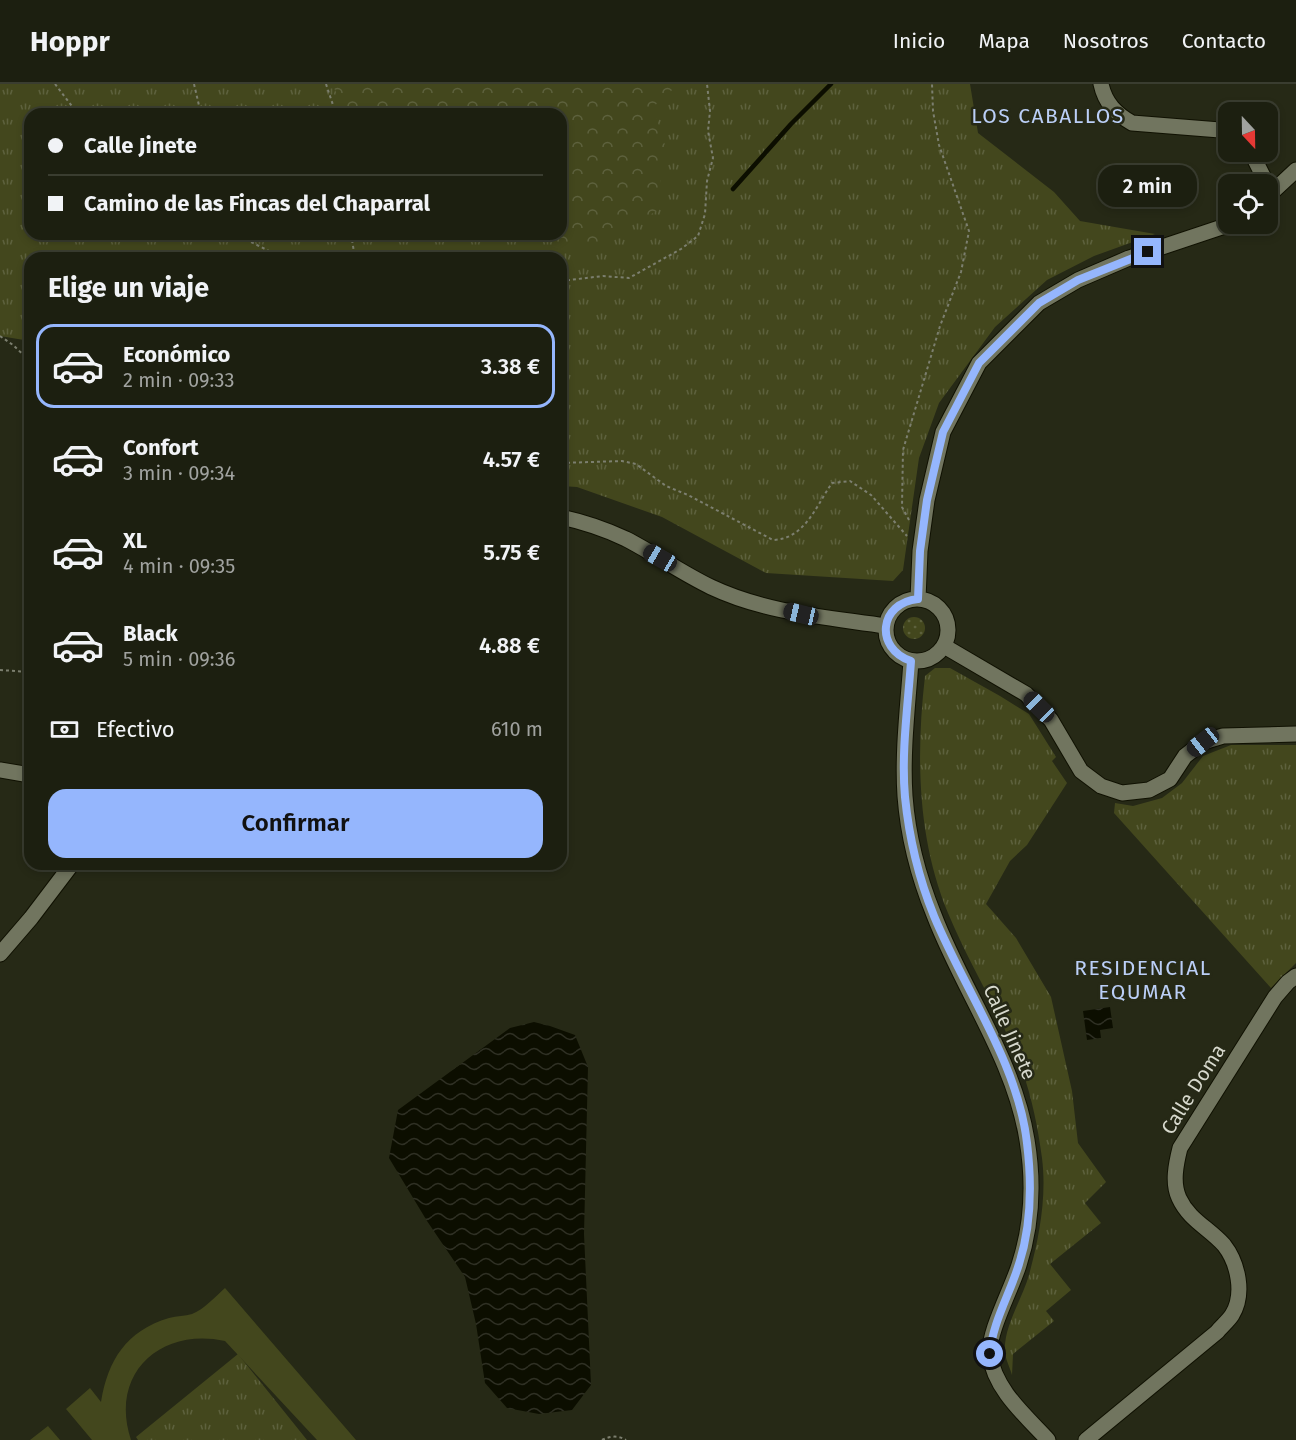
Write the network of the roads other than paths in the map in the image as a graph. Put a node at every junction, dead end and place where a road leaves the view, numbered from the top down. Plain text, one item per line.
1 (1101, 84) edge
2 (1218, 130) edge
3 (1296, 170) edge
4 (1278, 186) edge
5 (1218, 228) edge
6 (567, 518) edge
7 (918, 599) junction
8 (886, 626) junction
9 (944, 646) junction
10 (911, 661) junction
11 (1296, 734) edge
12 (0, 770) edge
13 (24, 774) edge
14 (67, 870) edge
15 (0, 954) edge
16 (1296, 976) edge
17 (1048, 1440) edge
18 (1086, 1440) edge

1 - 2 street
3 - 4 street
5 - 7 street
6 - 8 street
7 - 8 street
7 - 9 street
8 - 10 street
9 - 10 street
9 - 11 street
10 - 17 street, Calle Jinete
12 - 13 street
14 - 15 street
16 - 18 street, Calle Doma

